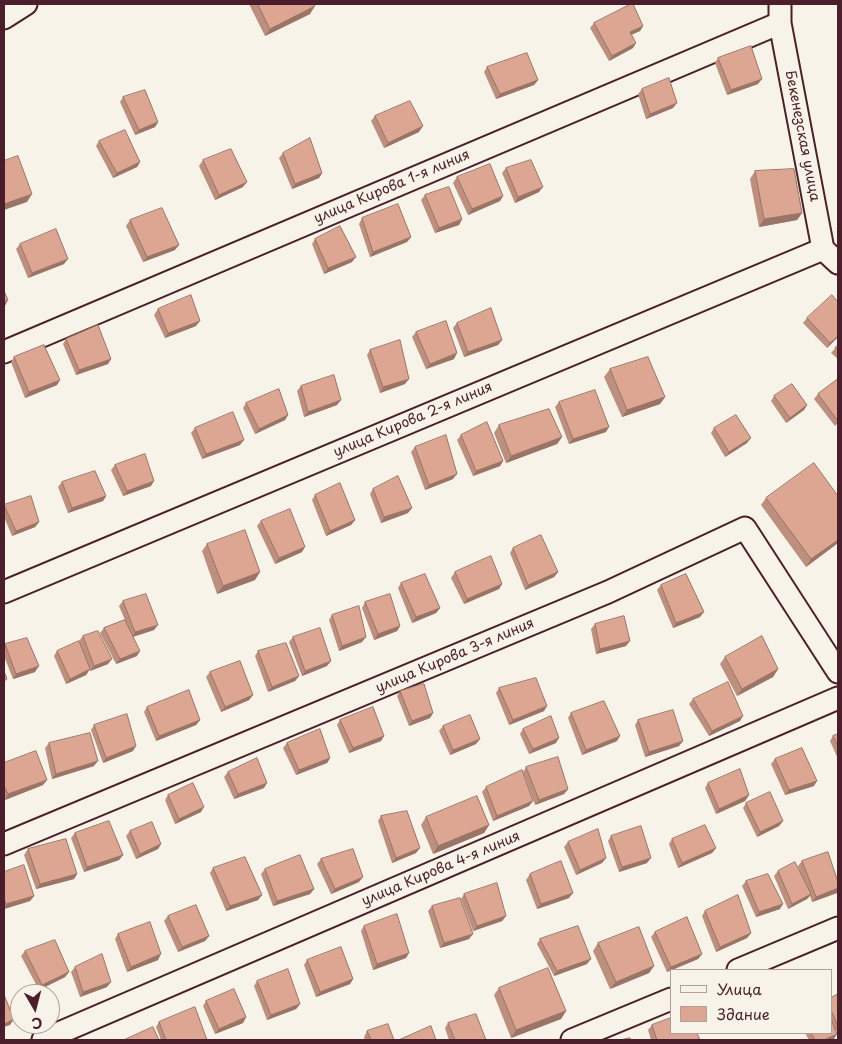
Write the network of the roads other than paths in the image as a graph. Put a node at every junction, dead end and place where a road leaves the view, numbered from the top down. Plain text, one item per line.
1 (26, 4) edge
2 (780, 14) edge
3 (4, 18) edge
4 (831, 256) edge
5 (4, 352) edge
6 (4, 592) edge
7 (838, 672) edge
8 (838, 698) edge
9 (4, 844) edge
10 (838, 928) edge
11 (740, 969) edge
12 (670, 999) edge
13 (43, 1040) edge
14 (572, 1040) edge

1 - 3 street
2 - 4 street, Бекенезская улица
2 - 5 street, улица Кирова 1-я линия
4 - 6 street, улица Кирова 2-я линия
7 - 9 street, улица Кирова 3-я линия
8 - 13 street, улица Кирова 4-я линия
10 - 11 street
12 - 14 street

